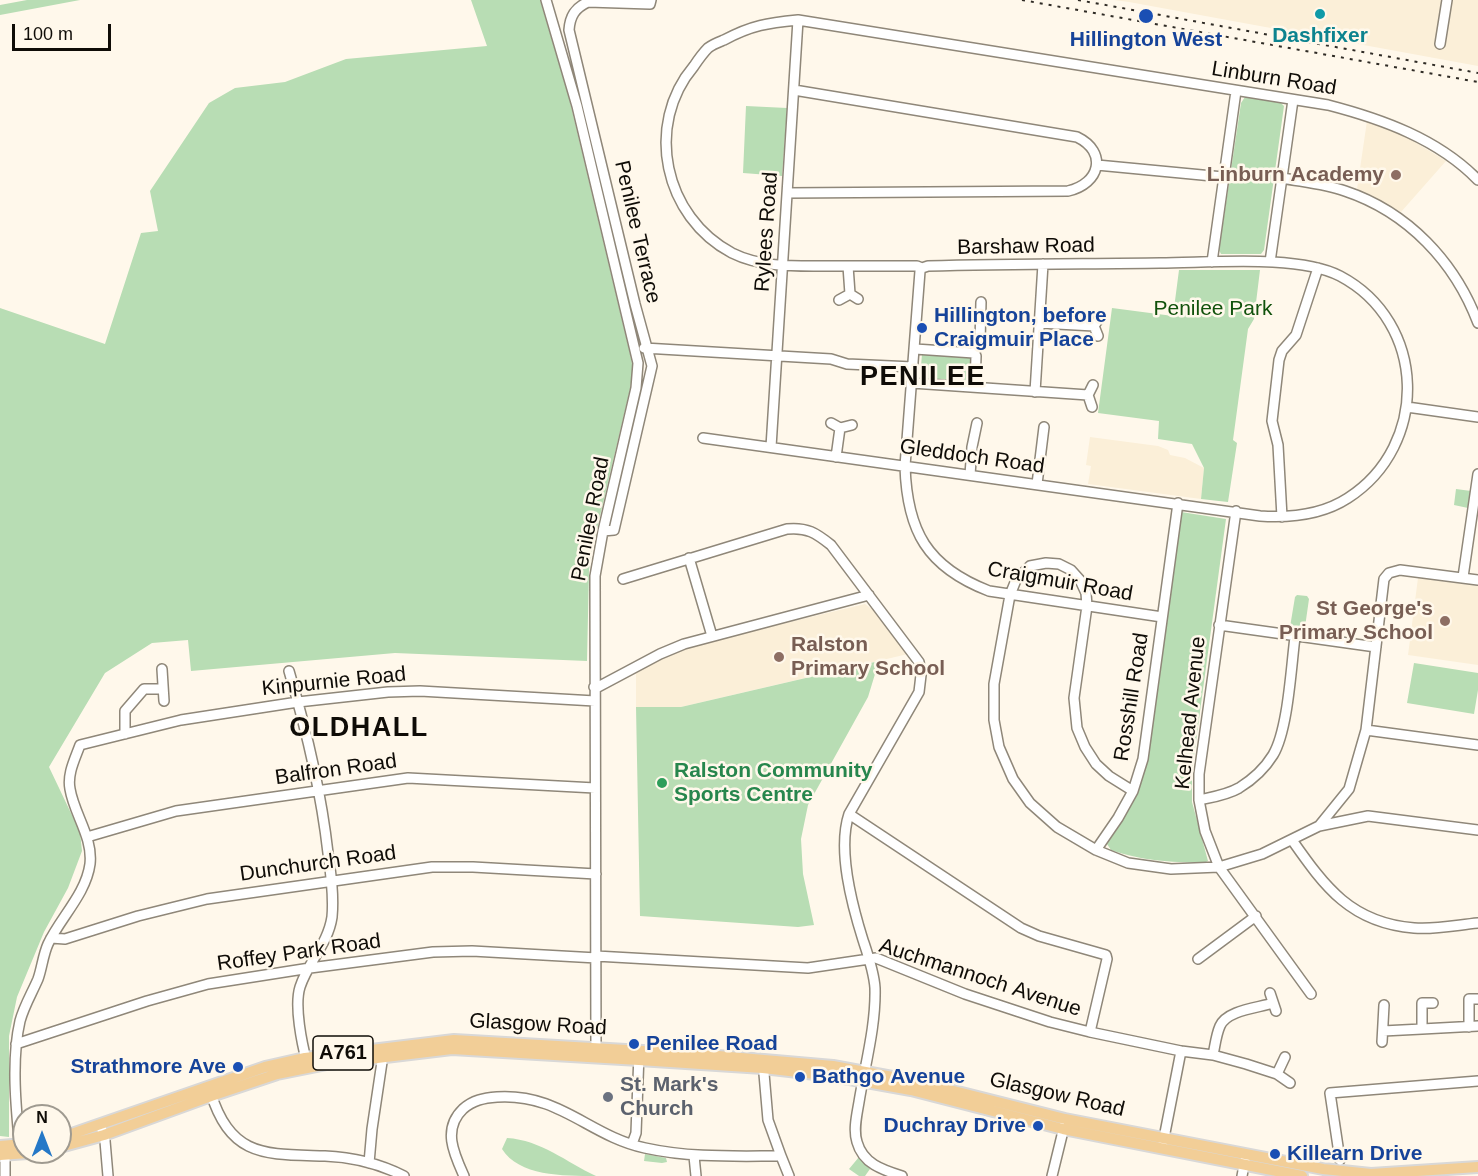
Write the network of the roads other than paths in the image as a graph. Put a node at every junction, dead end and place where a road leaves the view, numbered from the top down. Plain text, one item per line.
1 (546, 0) edge
2 (651, 0) edge
3 (1447, 0) edge
4 (798, 20) junction
5 (1440, 44) dead end
6 (794, 90) junction
7 (1236, 92) junction
8 (1293, 100) junction
9 (1097, 165) junction
10 (1223, 177) junction
11 (1282, 178) junction
12 (1478, 180) edge
13 (787, 193) junction
14 (1212, 262) junction
15 (1270, 262) junction
16 (1043, 264) junction
17 (783, 266) junction
18 (848, 266) junction
19 (922, 268) junction
20 (1318, 268) junction
21 (839, 300) dead end
22 (981, 302) dead end
23 (1100, 317) dead end
24 (1040, 323) junction
25 (1478, 323) edge
26 (1094, 326) junction
27 (1098, 336) dead end
28 (636, 348) junction
29 (647, 348) junction
30 (915, 349) junction
31 (974, 353) junction
32 (777, 357) junction
33 (913, 367) junction
34 (912, 383) junction
35 (1093, 385) dead end
36 (975, 387) junction
37 (1035, 392) junction
38 (1088, 395) junction
39 (1092, 407) dead end
40 (1407, 407) junction
41 (1478, 417) edge
42 (831, 423) dead end
43 (977, 423) dead end
44 (852, 425) dead end
45 (1044, 427) dead end
46 (840, 428) junction
47 (703, 438) dead end
48 (771, 447) junction
49 (836, 457) junction
50 (905, 466) junction
51 (1478, 474) edge
52 (970, 475) junction
53 (1037, 484) junction
54 (1476, 500) edge
55 (1178, 503) junction
56 (1236, 511) junction
57 (1282, 517) junction
58 (603, 531) junction
59 (688, 558) junction
60 (1463, 577) junction
61 (623, 579) dead end
62 (1478, 580) edge
63 (869, 595) junction
64 (1010, 595) junction
65 (1087, 606) junction
66 (1162, 617) junction
67 (1219, 626) junction
68 (712, 636) junction
69 (1296, 636) junction
70 (1376, 647) junction
71 (162, 669) dead end
72 (289, 671) dead end
73 (594, 687) junction
74 (163, 689) junction
75 (164, 701) dead end
76 (594, 701) junction
77 (298, 702) junction
78 (1366, 730) junction
79 (125, 734) junction
80 (1478, 745) edge
81 (595, 788) junction
82 (320, 790) junction
83 (1133, 790) junction
84 (1199, 800) junction
85 (849, 814) junction
86 (1319, 826) junction
87 (1478, 830) edge
88 (87, 837) junction
89 (1292, 840) junction
90 (1096, 850) junction
91 (1219, 867) junction
92 (596, 874) junction
93 (331, 880) junction
94 (1256, 916) junction
95 (1478, 923) edge
96 (51, 938) junction
97 (597, 957) junction
98 (869, 959) junction
99 (1198, 959) dead end
100 (310, 968) junction
101 (1270, 993) dead end
102 (1311, 994) dead end
103 (1478, 999) edge
104 (1433, 1003) dead end
105 (1384, 1005) dead end
106 (1473, 1026) edge
107 (1422, 1029) junction
108 (1383, 1031) junction
109 (1090, 1032) junction
110 (1382, 1042) dead end
111 (16, 1044) junction
112 (1181, 1051) junction
113 (381, 1052) junction
114 (596, 1053) junction
115 (639, 1055) junction
116 (1213, 1055) junction
117 (1285, 1057) dead end
118 (307, 1063) junction
119 (763, 1064) junction
120 (1277, 1074) junction
121 (863, 1076) junction
122 (1478, 1081) edge
123 (1290, 1083) dead end
124 (210, 1091) junction
125 (17, 1104) edge
126 (1064, 1124) junction
127 (102, 1130) junction
128 (72, 1136) edge
129 (72, 1142) edge
130 (1163, 1143) junction
131 (632, 1144) junction
132 (3, 1150) edge
133 (694, 1156) junction
134 (781, 1156) junction
135 (1245, 1160) junction
136 (369, 1163) junction
137 (1340, 1166) junction
138 (1478, 1167) edge
139 (1392, 1174) edge
140 (5, 1176) edge
141 (108, 1176) edge
142 (404, 1176) edge
143 (464, 1176) edge
144 (696, 1176) edge
145 (789, 1176) edge
146 (902, 1176) edge
147 (1052, 1176) edge
148 (1242, 1176) edge
149 (1302, 1176) edge

1 - 28 street, Penilee Road
2 - 29 street, Penilee Terrace
3 - 5 street
4 - 6 street, Rylees Road
4 - 7 street, Linburn Road
4 - 17 street, Linburn Road
6 - 9 street
6 - 13 street, Rylees Road
7 - 8 street, Linburn Road
7 - 10 street
8 - 11 street
8 - 12 street, Linburn Road
9 - 10 street
9 - 13 street
10 - 14 street
11 - 15 street
11 - 25 street
13 - 17 street, Rylees Road
14 - 15 street, Barshaw Road
14 - 16 street, Barshaw Road
15 - 20 street, Barshaw Road
16 - 19 street, Barshaw Road
16 - 24 street
17 - 18 street, Barshaw Road
17 - 32 street, Rylees Road
18 - 19 street, Barshaw Road
18 - 21 street
19 - 30 street, Craigmuir Road
20 - 40 street, Barshaw Road
20 - 57 street
22 - 31 street
23 - 26 street
24 - 26 street
24 - 37 street
26 - 27 street
28 - 29 street
28 - 58 street, Penilee Road
29 - 32 street
29 - 58 street, Penilee Terrace
30 - 31 street
30 - 33 street, Craigmuir Road
31 - 36 street
32 - 33 street
32 - 48 street, Rylees Road
33 - 34 street, Craigmuir Road
34 - 36 street
34 - 50 street, Craigmuir Road
35 - 38 street
36 - 37 street
37 - 38 street
38 - 39 street
40 - 41 street
40 - 57 street, Gleddoch Road
42 - 46 street
43 - 52 street
44 - 46 street
45 - 53 street
46 - 49 street
47 - 48 street, Gleddoch Road
48 - 49 street, Gleddoch Road
49 - 50 street, Gleddoch Road
50 - 52 street, Gleddoch Road
50 - 64 street, Craigmuir Road
51 - 54 street
52 - 53 street, Gleddoch Road
53 - 55 street, Gleddoch Road
54 - 60 street
55 - 56 street, Gleddoch Road
55 - 66 street, Rosshill Road
56 - 57 street, Gleddoch Road
56 - 67 street, Kelhead Avenue
58 - 73 street, Penilee Road
59 - 61 street
59 - 63 street
59 - 68 street
60 - 62 street
60 - 70 street
63 - 68 street
63 - 85 street
64 - 65 street, Craigmuir Road
64 - 65 street
64 - 90 street
65 - 66 street, Craigmuir Road
65 - 83 street
66 - 83 street, Rosshill Road
67 - 69 street
67 - 84 street, Kelhead Avenue
68 - 73 street
69 - 70 street
69 - 84 street
70 - 78 street
71 - 74 street
72 - 77 street
73 - 76 street, Penilee Road
74 - 75 street
74 - 79 street
76 - 77 street, Kinpurnie Road
76 - 81 street, Penilee Road
77 - 79 street, Kinpurnie Road
77 - 82 street
78 - 80 street
78 - 86 street
79 - 88 street, Kinpurnie Road
81 - 82 street, Balfron Road
81 - 92 street, Penilee Road
82 - 88 street, Balfron Road
82 - 93 street
83 - 90 street, Rosshill Road
84 - 91 street, Kelhead Avenue
85 - 98 street
85 - 109 street
86 - 87 street
86 - 89 street
88 - 96 street
89 - 91 street
89 - 95 street
90 - 91 street
91 - 94 street, Kelhead Avenue
92 - 93 street, Dunchurch Road
92 - 97 street, Penilee Road
93 - 96 street, Dunchurch Road
93 - 100 street
94 - 99 street
94 - 102 street, Kelhead Avenue
96 - 111 street
97 - 98 street, Auchmannoch Avenue
97 - 100 street, Roffey Park Road
97 - 114 street, Penilee Road
98 - 109 street, Auchmannoch Avenue
98 - 121 street
100 - 111 street, Roffey Park Road
100 - 118 street
101 - 116 street
103 - 106 street
104 - 107 street
105 - 108 street
106 - 107 street
107 - 108 street
108 - 110 street
109 - 112 street, Auchmannoch Avenue
111 - 125 street
112 - 116 street, Auchmannoch Avenue
112 - 130 street
113 - 114 main road, Glasgow Road / A761
113 - 118 main road, Glasgow Road / A761
113 - 136 street
114 - 115 main road, Glasgow Road / A761
115 - 119 main road, Glasgow Road / A761
115 - 131 street
116 - 120 street, Auchmannoch Avenue
117 - 120 street
118 - 124 main road, Glasgow Road / A761
119 - 121 main road, Glasgow Road / A761
119 - 134 street
120 - 123 street, Auchmannoch Avenue
121 - 126 main road, Glasgow Road / A761
121 - 146 street
122 - 137 street
124 - 127 main road, Glasgow Road / A761
124 - 136 street
126 - 130 main road, Glasgow Road / A761
126 - 147 street
127 - 128 main road, Glasgow Road / A761
127 - 129 main road, Glasgow Road / A761
127 - 141 street
130 - 135 main road, Glasgow Road / A761
131 - 133 street
131 - 143 street
132 - 140 street
133 - 134 street
133 - 144 street
134 - 145 street
135 - 137 main road, Glasgow Road / A761
135 - 148 street
135 - 149 main road, Glasgow Road / A761
136 - 142 street
137 - 139 main road, A761
138 - 139 main road, A761

